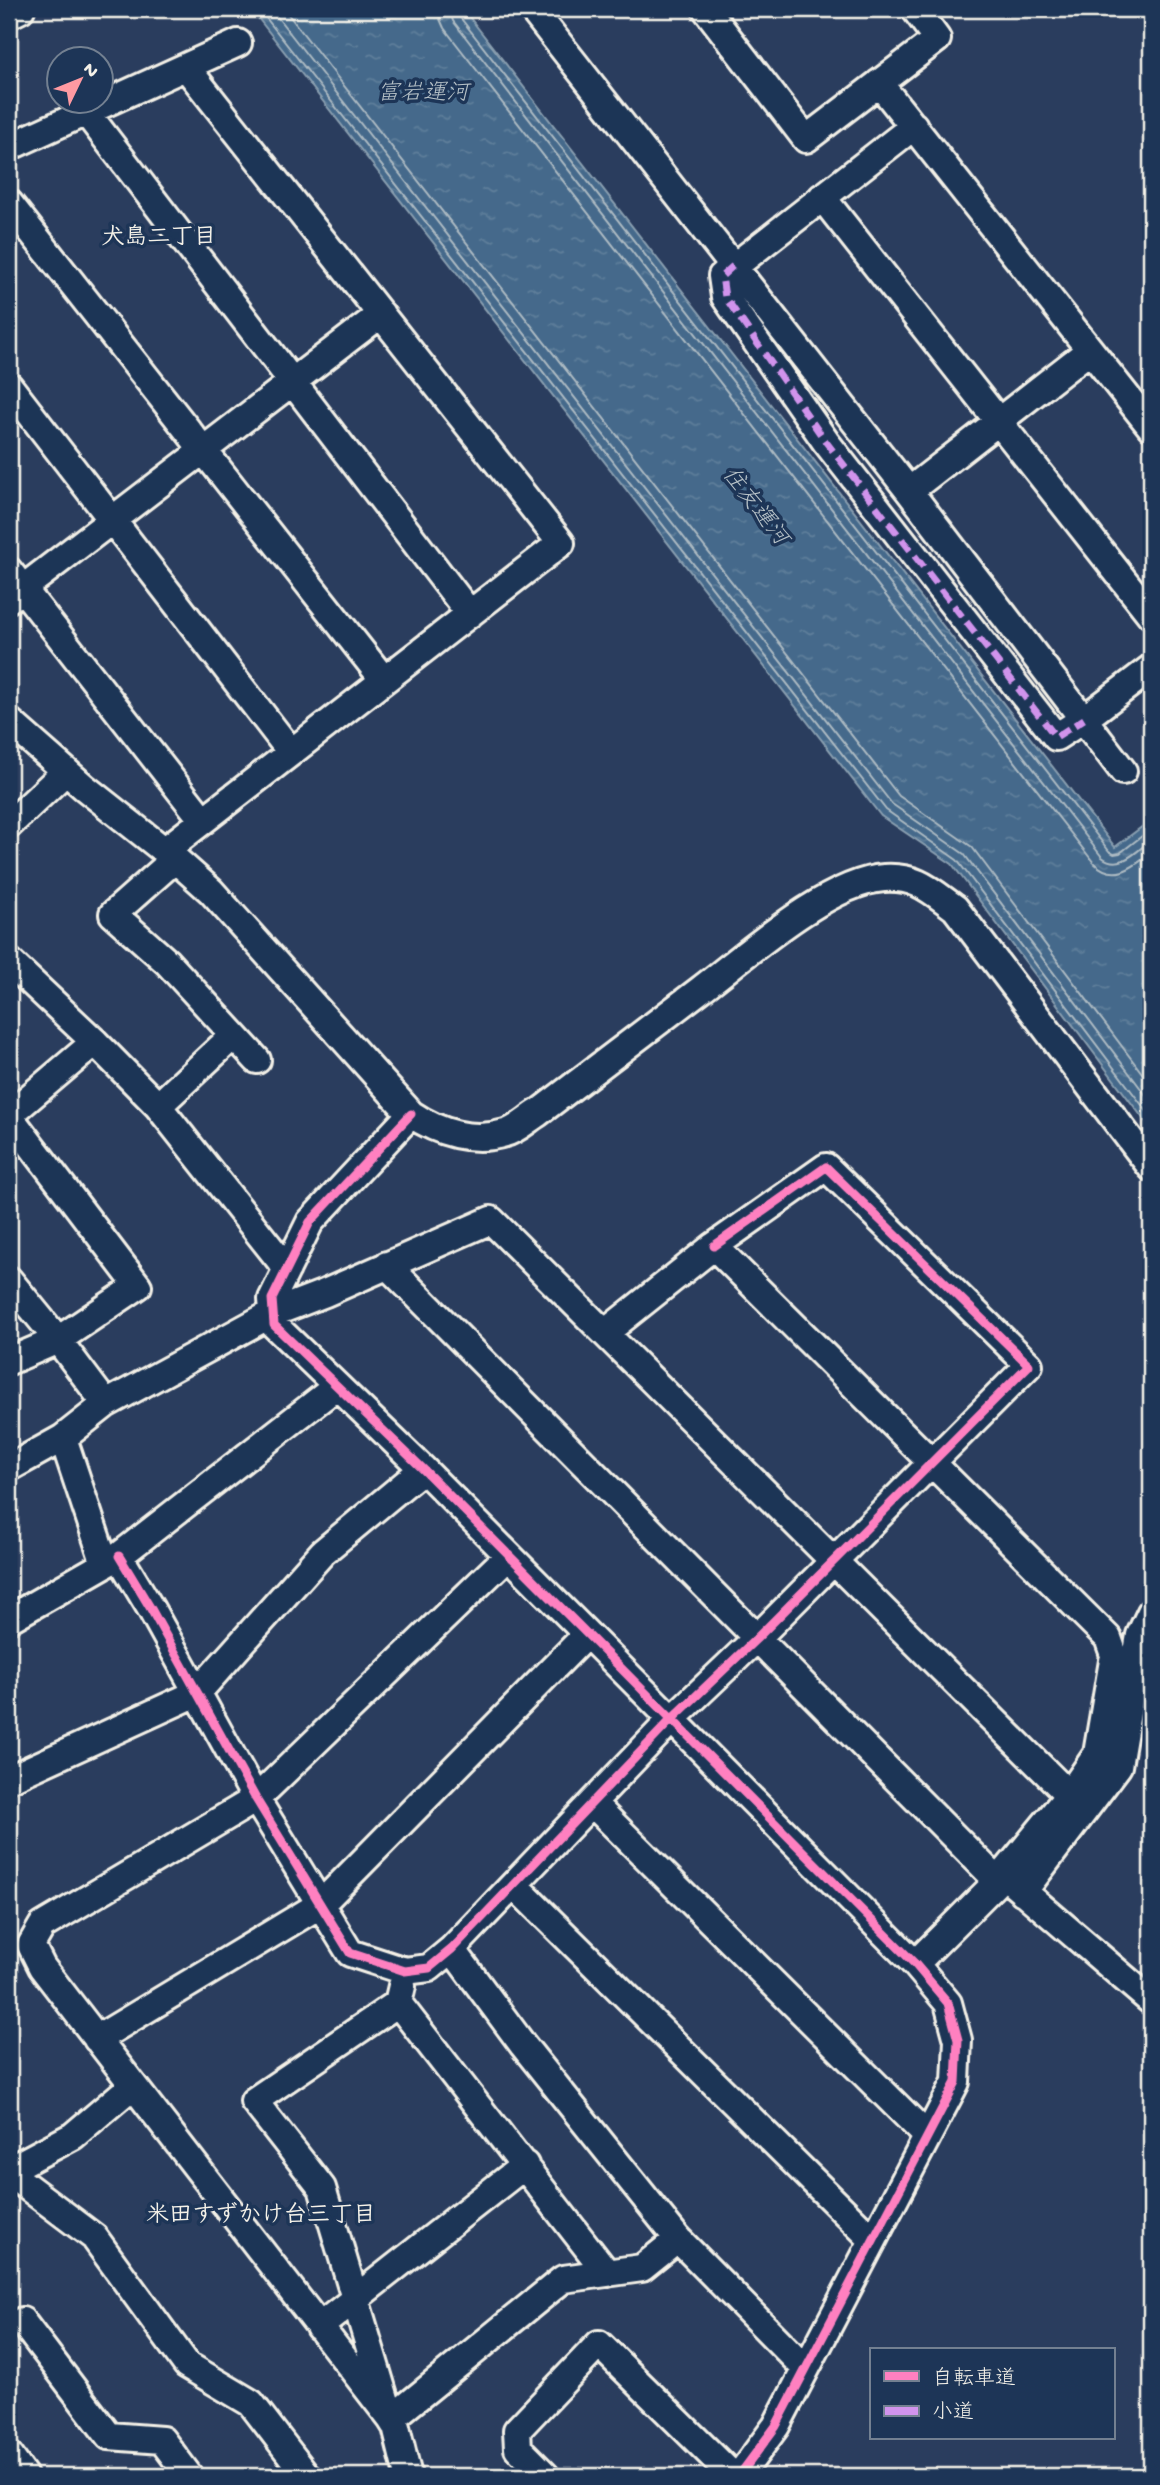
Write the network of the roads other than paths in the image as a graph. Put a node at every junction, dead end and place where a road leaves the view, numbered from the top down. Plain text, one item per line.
1 (21, 9) edge
2 (532, 9) edge
3 (706, 9) edge
4 (915, 9) edge
5 (9, 15) edge
6 (238, 43) dead end
7 (186, 67) junction
8 (879, 83) junction
9 (116, 98) edge
10 (77, 116) edge
11 (89, 116) edge
12 (914, 125) junction
13 (9, 147) edge
14 (822, 197) junction
15 (9, 202) edge
16 (733, 266) junction
17 (381, 314) junction
18 (1090, 350) junction
19 (292, 382) junction
20 (9, 386) edge
21 (999, 421) junction
22 (1151, 427) edge
23 (203, 450) junction
24 (909, 491) junction
25 (112, 520) junction
26 (13, 586) edge
27 (470, 614) junction
28 (1151, 615) edge
29 (1151, 668) edge
30 (384, 680) junction
31 (1084, 719) junction
32 (9, 721) edge
33 (291, 752) junction
34 (66, 771) junction
35 (1123, 771) dead end
36 (203, 820) junction
37 (9, 824) edge
38 (169, 855) junction
39 (9, 961) edge
40 (234, 1035) junction
41 (95, 1042) junction
42 (257, 1060) dead end
43 (158, 1106) junction
44 (411, 1114) junction
45 (9, 1115) edge
46 (1151, 1167) edge
47 (714, 1245) junction
48 (387, 1265) junction
49 (287, 1269) junction
50 (9, 1280) edge
51 (273, 1313) junction
52 (606, 1332) junction
53 (58, 1340) junction
54 (9, 1361) edge
55 (337, 1386) junction
56 (106, 1404) junction
57 (63, 1438) junction
58 (931, 1460) junction
59 (9, 1468) edge
60 (423, 1469) junction
61 (509, 1556) junction
62 (834, 1559) junction
63 (112, 1560) junction
64 (1151, 1612) edge
65 (9, 1619) edge
66 (587, 1634) junction
67 (757, 1639) junction
68 (1131, 1686) junction
69 (197, 1693) junction
70 (1151, 1703) edge
71 (672, 1719) junction
72 (9, 1779) edge
73 (1069, 1795) junction
74 (256, 1799) junction
75 (592, 1803) junction
76 (1008, 1882) junction
77 (514, 1885) junction
78 (321, 1904) junction
79 (452, 1950) junction
80 (915, 1964) junction
81 (405, 1971) junction
82 (1151, 2001) edge
83 (398, 2003) junction
84 (97, 2039) junction
85 (133, 2085) junction
86 (926, 2135) junction
87 (525, 2165) junction
88 (9, 2172) edge
89 (678, 2239) junction
90 (873, 2240) junction
91 (607, 2273) junction
92 (357, 2299) junction
93 (22, 2321) dead end
94 (320, 2327) junction
95 (805, 2368) junction
96 (391, 2419) junction
97 (9, 2455) edge
98 (24, 2476) edge
99 (189, 2476) edge
100 (307, 2476) edge
101 (408, 2476) edge
102 (545, 2476) edge
103 (733, 2476) edge
104 (739, 2476) edge

1 - 5 street
2 - 16 street
3 - 8 street
4 - 8 street
6 - 7 street
7 - 9 street
7 - 17 street
8 - 12 street
10 - 13 street
11 - 19 street
12 - 14 street
12 - 18 street
14 - 16 street
14 - 21 street
15 - 23 street
16 - 24 street
16 - 31 street
17 - 19 street
17 - 27 street
18 - 21 street
18 - 22 street
19 - 23 street
19 - 27 street
20 - 25 street
21 - 24 street
21 - 28 street
23 - 25 street
23 - 30 street
24 - 31 street
25 - 26 street
25 - 33 street
26 - 36 street
27 - 30 street
29 - 31 street
30 - 33 street
31 - 35 street
32 - 34 street
33 - 36 street
34 - 37 street
34 - 38 street
36 - 38 street
38 - 40 street
38 - 44 street
39 - 41 street
40 - 42 street
40 - 43 street
41 - 43 street
41 - 45 street
43 - 49 street
44 - 46 street
44 - 49 street
45 - 53 street
47 - 52 street
47 - 58 street
47 - 58 street
48 - 51 street
48 - 52 street
48 - 67 street
49 - 51 street
50 - 53 street
51 - 55 street
51 - 56 street
52 - 62 street
53 - 54 street
53 - 56 street
55 - 60 street
55 - 63 street
56 - 57 street
57 - 59 street
57 - 63 street
58 - 62 street
58 - 73 street
60 - 61 street
60 - 69 street
61 - 66 street
61 - 74 street
62 - 67 street
62 - 73 street
63 - 65 street
63 - 69 street
64 - 68 street
66 - 71 street
66 - 78 street
67 - 71 street
67 - 76 street
68 - 70 street
68 - 76 street
69 - 72 street
69 - 74 street
71 - 75 street
71 - 80 street
73 - 76 street
74 - 78 street
74 - 84 street
75 - 77 street
75 - 86 street
76 - 80 street
76 - 82 street
77 - 79 street
77 - 90 street
78 - 81 street
78 - 84 street
79 - 81 street
79 - 89 street
80 - 86 street
81 - 83 street
83 - 87 street
83 - 92 street
84 - 85 street
85 - 88 street
85 - 94 street
86 - 90 street
87 - 91 street
87 - 92 street
88 - 100 street
89 - 91 street
89 - 95 street
90 - 95 street
91 - 96 street
92 - 94 street
92 - 96 street
93 - 99 street
94 - 96 street
95 - 104 street
96 - 101 street
97 - 98 street
102 - 103 street

